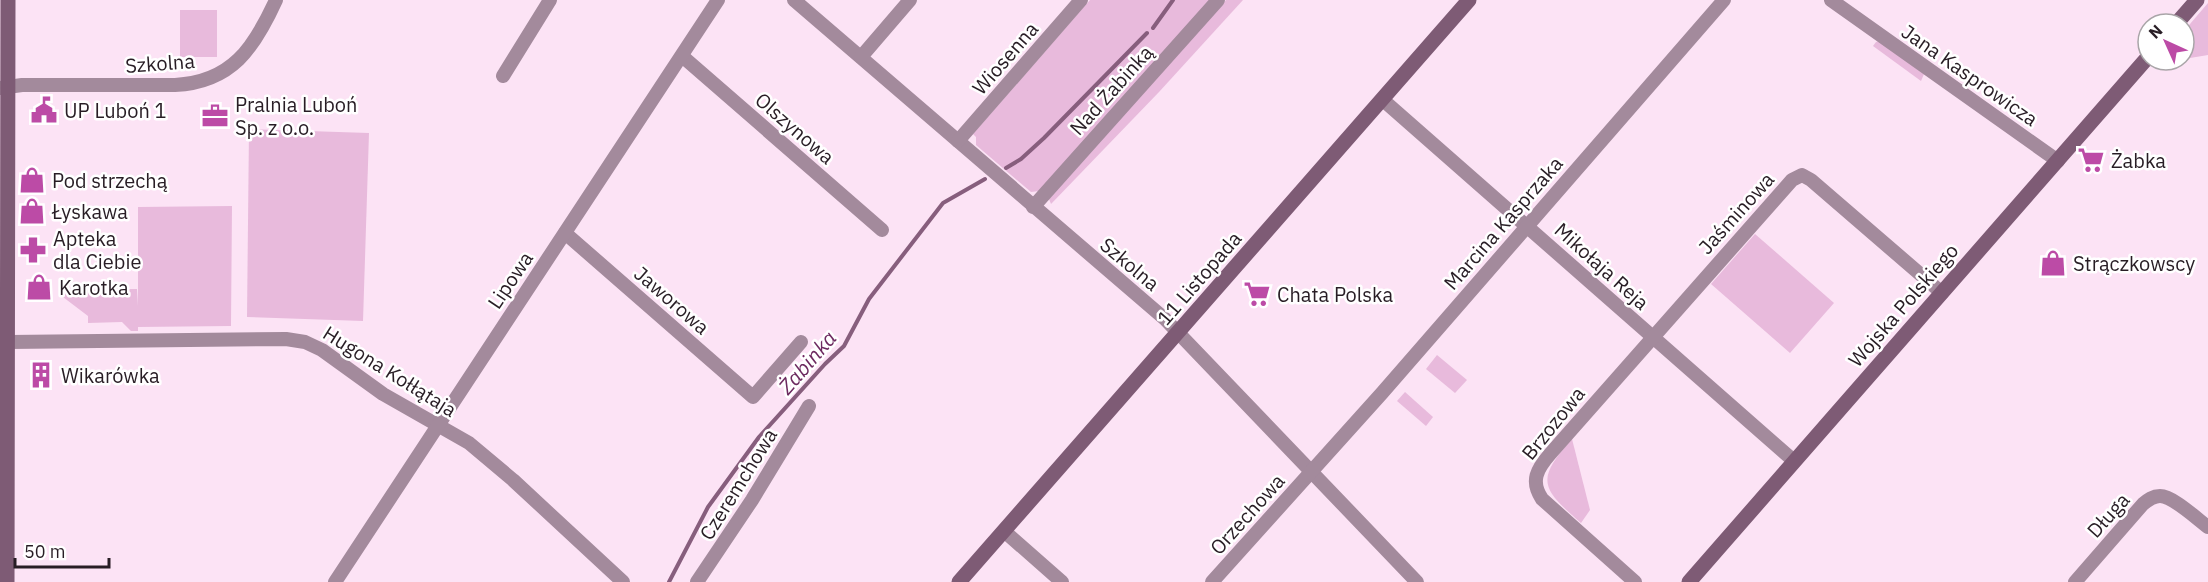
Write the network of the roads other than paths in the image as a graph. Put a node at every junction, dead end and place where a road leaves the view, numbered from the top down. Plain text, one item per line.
1 (8, 0) edge
2 (276, 0) edge
3 (550, 0) edge
4 (718, 0) edge
5 (794, 0) edge
6 (910, 0) edge
7 (1062, 0) edge
8 (1218, 0) edge
9 (1469, 0) edge
10 (1724, 0) edge
11 (1831, 0) edge
12 (2197, 0) edge
13 (1077, 5) edge
14 (2186, 12) edge
15 (682, 56) junction
16 (861, 57) junction
17 (2136, 71) edge
18 (503, 76) dead end
19 (4, 88) edge
20 (1383, 99) junction
21 (958, 141) junction
22 (2058, 161) junction
23 (1033, 207) junction
24 (1527, 225) junction
25 (882, 230) dead end
26 (565, 233) junction
27 (4, 267) edge
28 (1942, 293) junction
29 (1178, 334) junction
30 (1653, 337) junction
31 (9, 342) junction
32 (801, 342) dead end
33 (809, 406) dead end
34 (438, 425) junction
35 (1794, 461) junction
36 (1311, 472) junction
37 (2208, 527) edge
38 (1004, 531) junction
39 (7, 582) edge
40 (335, 582) edge
41 (623, 582) edge
42 (697, 582) edge
43 (958, 582) edge
44 (1062, 582) edge
45 (1212, 582) edge
46 (1417, 582) edge
47 (1635, 582) edge
48 (1689, 582) edge
49 (2075, 582) edge

1 - 19 street
2 - 19 street, Szkolna
3 - 18 street
4 - 15 street, Lipowa
5 - 16 street, Szkolna
6 - 16 street
7 - 13 street
8 - 23 street, Nad Żabinką
9 - 20 street, 11 Listopada
10 - 24 street, Marcina Kasprzaka
11 - 22 street, Jana Kasprowicza
12 - 14 street
13 - 21 street, Wiosenna
15 - 25 street, Olszynowa
15 - 26 street, Lipowa
16 - 21 street, Szkolna
17 - 22 street, Wojska Polskiego
19 - 27 street
20 - 24 street, Mikołaja Reja
20 - 29 street, 11 Listopada
21 - 23 street, Szkolna
22 - 28 street, Wojska Polskiego
23 - 29 street, Szkolna
24 - 30 street, Mikołaja Reja
24 - 36 street, Marcina Kasprzaka
26 - 32 street, Jaworowa
26 - 34 street, Lipowa
27 - 31 street
28 - 30 street, Jaśminowa
28 - 35 street, Wojska Polskiego
29 - 36 street, Szkolna
29 - 38 street, 11 Listopada
30 - 35 street, Mikołaja Reja
30 - 47 street, Brzozowa
31 - 34 street, Hugona Kołłątaja
31 - 39 street
33 - 42 street, Czeremchowa
34 - 40 street, Lipowa
34 - 41 street, Hugona Kołłątaja
35 - 48 street, Wojska Polskiego
36 - 45 street, Orzechowa
36 - 46 street, Szkolna
37 - 49 street, Długa
38 - 43 street, 11 Listopada
38 - 44 street

